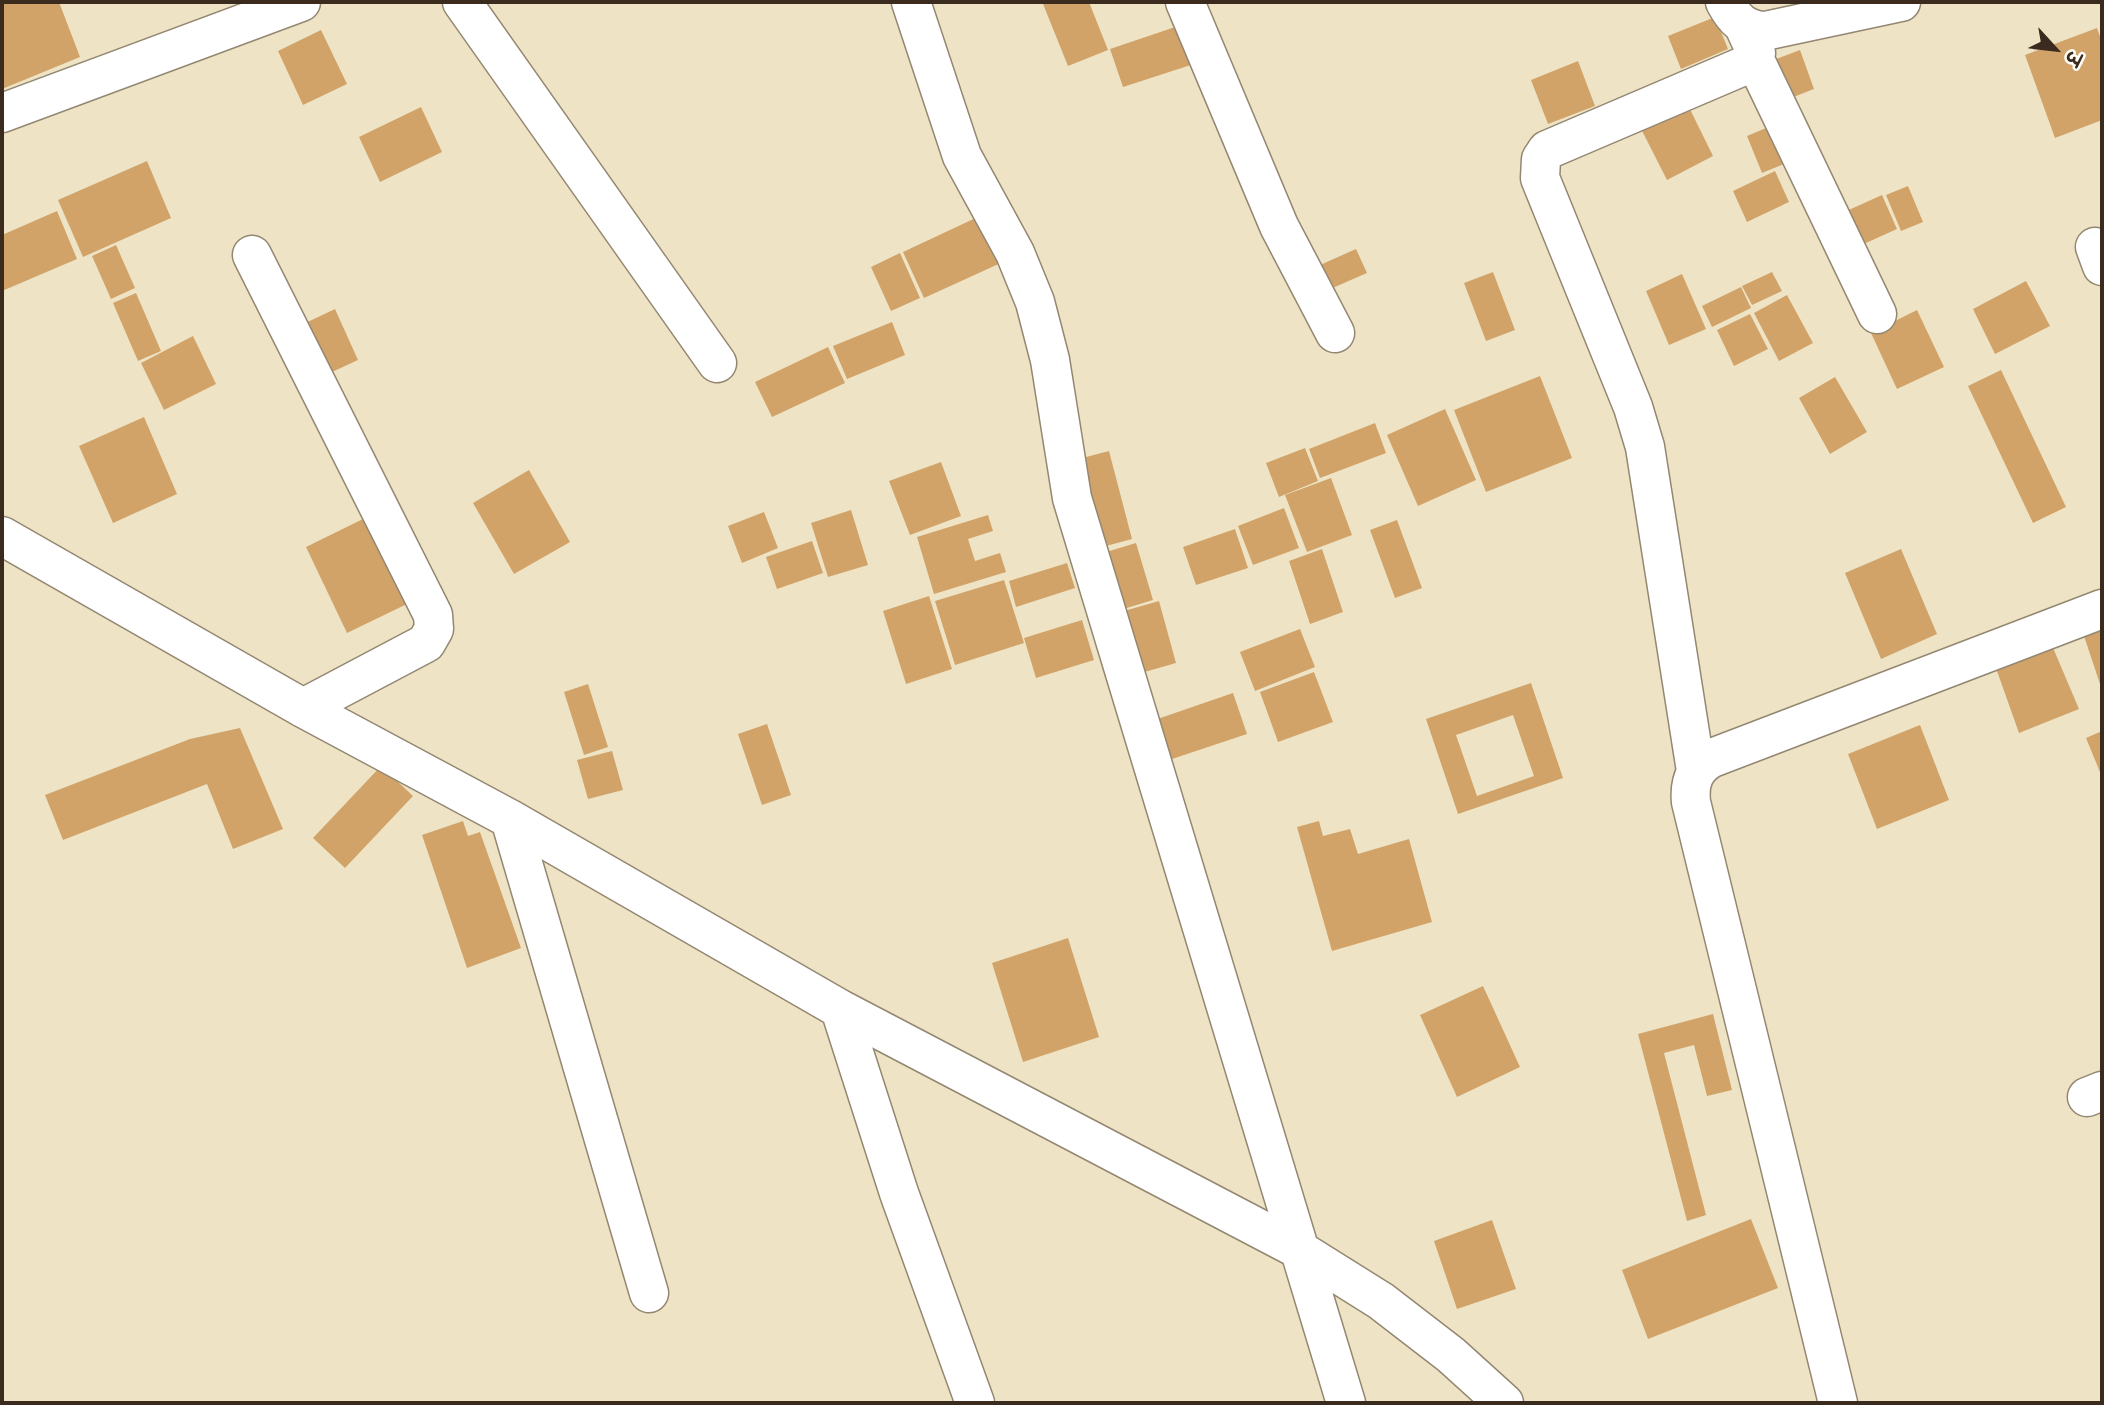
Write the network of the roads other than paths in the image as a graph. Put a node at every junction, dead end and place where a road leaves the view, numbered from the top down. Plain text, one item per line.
1 (301, 2) edge
2 (462, 2) edge
3 (911, 2) edge
4 (1185, 2) edge
5 (1901, 2) edge
6 (1741, 30) edge
7 (2, 113) edge
8 (251, 255) dead end
9 (1877, 314) dead end
10 (1335, 333) dead end
11 (717, 363) dead end
12 (2, 536) edge
13 (2102, 609) edge
14 (303, 708) junction
15 (1696, 771) junction
16 (510, 819) junction
17 (840, 1009) junction
18 (1298, 1250) junction
19 (649, 1293) dead end
20 (975, 1403) edge
21 (1346, 1403) edge
22 (1504, 1403) edge
23 (1838, 1403) edge

1 - 7 street
2 - 11 street
3 - 18 street
4 - 10 street
5 - 6 street
6 - 9 street
6 - 15 street
8 - 14 street
12 - 14 street
13 - 15 street
14 - 16 street
15 - 23 street
16 - 17 street
16 - 19 street
17 - 18 street
17 - 20 street
18 - 21 street
18 - 22 street

